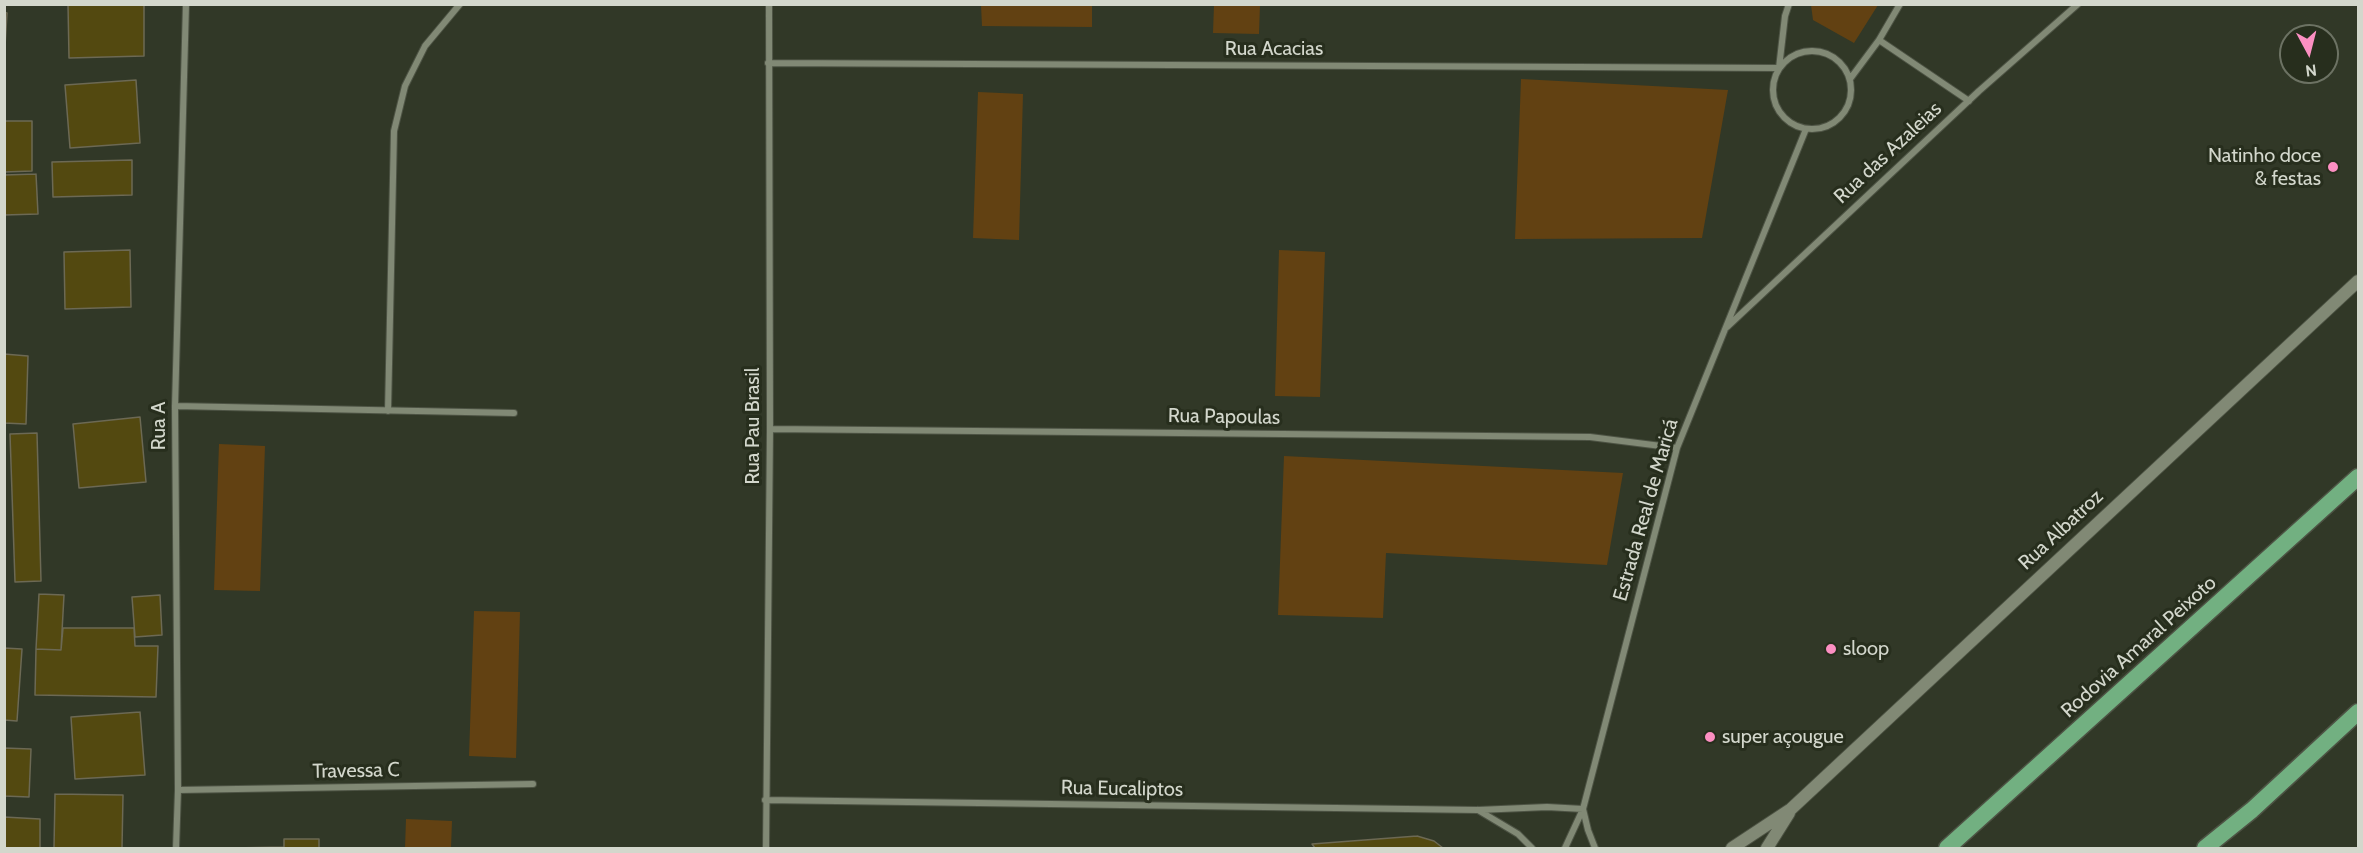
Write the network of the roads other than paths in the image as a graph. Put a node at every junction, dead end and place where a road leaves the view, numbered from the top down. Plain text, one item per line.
1 (186, 4) edge
2 (460, 4) edge
3 (769, 4) edge
4 (1789, 4) edge
5 (1900, 4) edge
6 (2078, 4) edge
7 (1879, 40) junction
8 (768, 63) junction
9 (1779, 68) junction
10 (1850, 79) junction
11 (1969, 101) junction
12 (1806, 129) junction
13 (2358, 281) edge
14 (1724, 329) junction
15 (175, 406) junction
16 (388, 411) junction
17 (514, 413) dead end
18 (770, 429) junction
19 (1677, 448) junction
20 (2358, 477) edge
21 (2358, 712) edge
22 (533, 784) dead end
23 (178, 790) junction
24 (765, 800) junction
25 (1583, 809) junction
26 (1791, 809) junction
27 (1478, 810) junction
28 (177, 849) edge
29 (766, 849) edge
30 (1532, 849) edge
31 (1565, 849) edge
32 (1595, 849) edge
33 (1732, 849) edge
34 (1767, 849) edge
35 (1947, 849) edge
36 (2205, 849) edge

1 - 15 street, Rua A
2 - 16 street
3 - 8 street, Rua Pau Brasil
4 - 9 street
5 - 7 street
6 - 11 street, Rua das Azaleias
7 - 10 street
7 - 11 street
8 - 9 street, Rua Acacias
8 - 18 street, Rua Pau Brasil
9 - 10 street
9 - 12 street
10 - 12 street
11 - 14 street, Rua das Azaleias
12 - 14 street, Estrada Real de Maricá
13 - 26 main road, Rua Albatroz
14 - 19 street, Estrada Real de Maricá
15 - 16 street
15 - 23 street, Rua A
16 - 17 street
18 - 19 street, Rua Papoulas
18 - 24 street, Rua Pau Brasil
19 - 25 street, Estrada Real de Maricá
20 - 35 highway, Rodovia Amaral Peixoto
21 - 36 highway
22 - 23 street, Travessa C
23 - 28 street, Rua A
24 - 27 street, Rua Eucaliptos
24 - 29 street, Rua Pau Brasil
25 - 27 street, Rua Eucaliptos
25 - 31 street, Estrada Real de Maricá
25 - 32 street, Estrada Real de Maricá
26 - 33 main road, Rua Albatroz
26 - 34 main road, Rua Albatroz
27 - 30 street, Rua Eucaliptos

